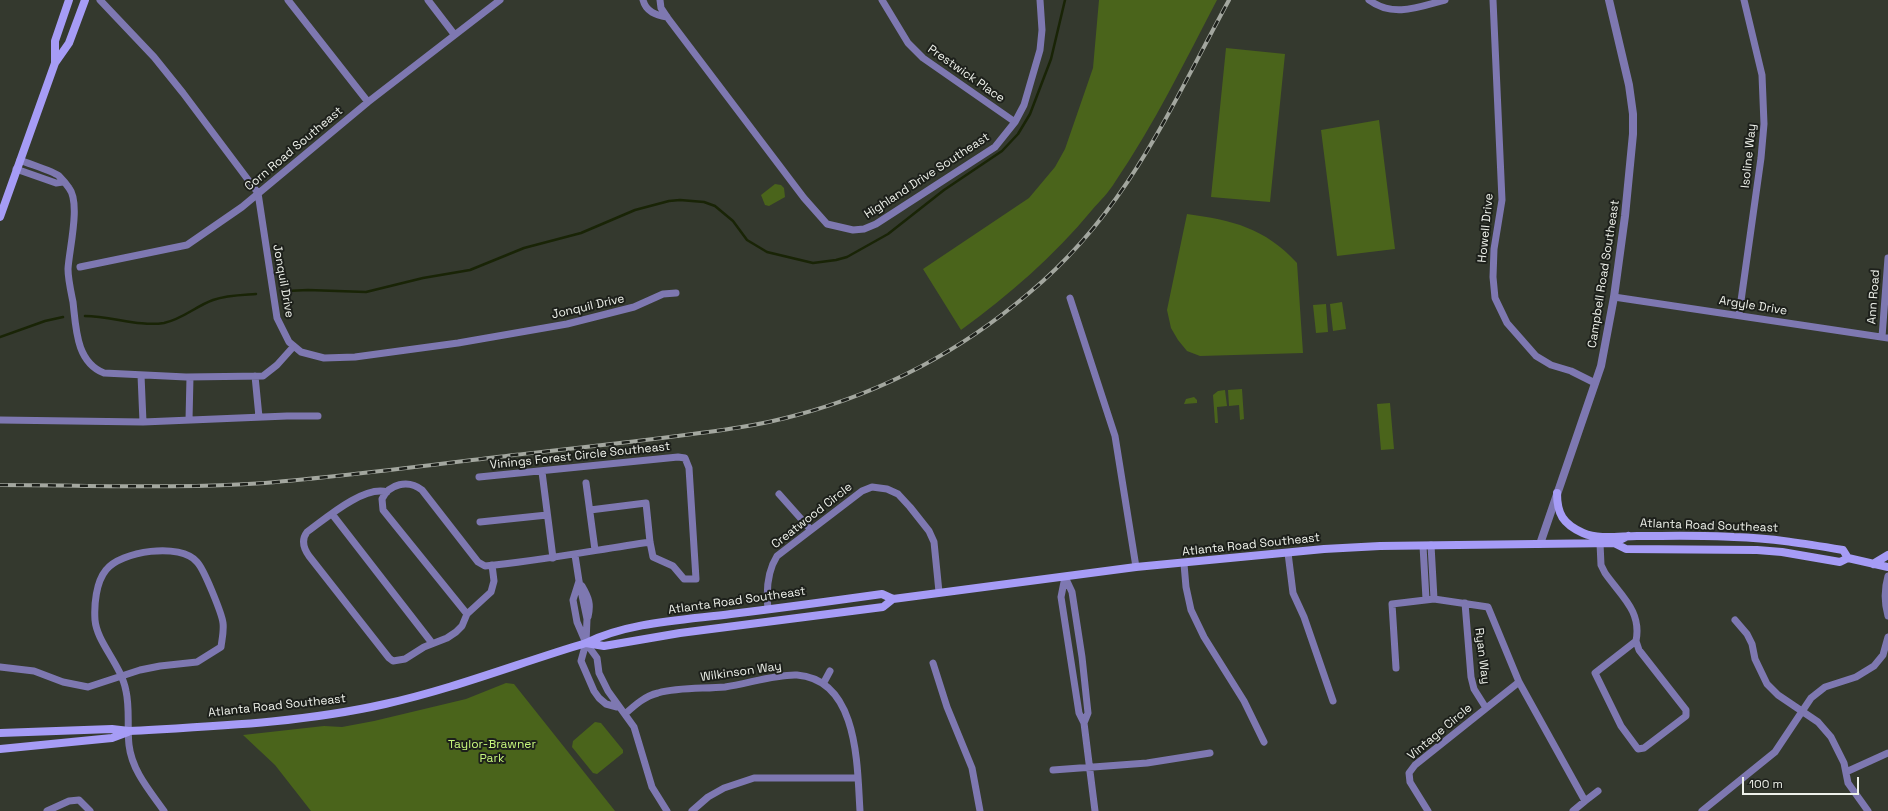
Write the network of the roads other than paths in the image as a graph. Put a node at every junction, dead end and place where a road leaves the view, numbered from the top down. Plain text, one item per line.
1 (69, 0) edge
2 (85, 0) edge
3 (100, 0) edge
4 (288, 0) edge
5 (428, 0) edge
6 (500, 0) edge
7 (643, 0) edge
8 (660, 0) edge
9 (882, 0) edge
10 (1040, 0) edge
11 (1369, 0) edge
12 (1445, 0) edge
13 (1493, 0) edge
14 (1609, 0) edge
15 (1744, 0) edge
16 (667, 17) junction
17 (454, 34) junction
18 (55, 63) junction
19 (368, 102) junction
20 (1015, 122) junction
21 (20, 160) junction
22 (16, 169) junction
23 (64, 182) junction
24 (258, 193) junction
25 (0, 217) edge
26 (1888, 258) edge
27 (80, 267) dead end
28 (676, 293) dead end
29 (1614, 297) junction
30 (1070, 298) dead end
31 (1738, 315) junction
32 (1885, 338) edge
33 (294, 346) junction
34 (142, 375) junction
35 (255, 376) junction
36 (190, 377) junction
37 (1595, 383) junction
38 (318, 416) dead end
39 (259, 417) junction
40 (0, 420) edge
41 (189, 420) junction
42 (143, 422) junction
43 (542, 472) junction
44 (479, 477) dead end
45 (586, 483) dead end
46 (386, 492) junction
47 (1557, 493) junction
48 (778, 494) dead end
49 (590, 510) junction
50 (332, 514) junction
51 (547, 515) junction
52 (480, 522) dead end
53 (812, 530) junction
54 (1628, 536) junction
55 (650, 542) junction
56 (1600, 543) junction
57 (1614, 543) junction
58 (1540, 544) junction
59 (1427, 546) junction
60 (595, 550) junction
61 (1288, 553) junction
62 (575, 555) junction
63 (1888, 555) edge
64 (553, 558) junction
65 (1848, 558) junction
66 (1184, 564) junction
67 (1873, 564) junction
68 (492, 566) junction
69 (1136, 567) junction
70 (1888, 567) edge
71 (1888, 576) edge
72 (1065, 577) junction
73 (578, 581) junction
74 (939, 592) junction
75 (893, 599) junction
76 (1426, 599) junction
77 (1434, 599) junction
78 (1464, 602) junction
79 (768, 609) junction
80 (468, 614) junction
81 (1888, 616) edge
82 (1734, 620) dead end
83 (1888, 637) edge
84 (1636, 641) junction
85 (432, 643) junction
86 (586, 643) junction
87 (933, 663) dead end
88 (0, 667) edge
89 (1396, 668) dead end
90 (830, 671) dead end
91 (122, 676) junction
92 (1519, 682) junction
93 (823, 684) junction
94 (1332, 700) dead end
95 (617, 707) junction
96 (1486, 708) junction
97 (1802, 711) junction
98 (625, 714) junction
99 (1084, 723) junction
100 (129, 731) junction
101 (0, 733) edge
102 (1264, 742) dead end
103 (0, 749) edge
104 (1210, 753) dead end
105 (1888, 753) edge
106 (1090, 768) junction
107 (1053, 770) dead end
108 (1846, 772) junction
109 (857, 778) junction
110 (1598, 791) dead end
111 (1585, 801) junction
112 (59, 808) edge
113 (47, 811) edge
114 (90, 811) edge
115 (164, 811) edge
116 (666, 811) edge
117 (692, 811) edge
118 (860, 811) edge
119 (980, 811) edge
120 (1095, 811) edge
121 (1428, 811) edge
122 (1573, 811) edge
123 (1702, 811) edge
124 (1868, 811) edge

1 - 18 main road
2 - 18 main road
3 - 24 street, Jonquil Drive
4 - 19 street
5 - 17 street
6 - 17 street, Corn Road Southeast
7 - 16 street
8 - 16 street, Highland Drive Southeast
9 - 20 street, Prestwick Place
10 - 20 street, Highland Drive Southeast
11 - 12 street
13 - 37 street, Howell Drive
14 - 29 street, Campbell Road Southeast
15 - 31 street, Isoline Way
16 - 20 street, Highland Drive Southeast
17 - 19 street, Corn Road Southeast
18 - 21 main road
19 - 24 street, Corn Road Southeast
21 - 22 main road
21 - 23 street
22 - 23 street
22 - 25 main road
23 - 34 street
24 - 27 street, Corn Road Southeast
24 - 33 street, Jonquil Drive
26 - 32 street, Ann Road
28 - 33 street, Jonquil Drive
29 - 31 street, Argyle Drive
29 - 37 street, Campbell Road Southeast
30 - 69 street
31 - 32 street, Argyle Drive
33 - 35 street
34 - 36 street
34 - 42 street
35 - 36 street
35 - 39 street
36 - 41 street
37 - 47 street, Campbell Road Southeast
38 - 39 street
39 - 41 street
40 - 42 street
41 - 42 street
43 - 44 street, Vinings Forest Circle Southeast
43 - 51 street
43 - 55 street, Vinings Forest Circle Southeast
45 - 49 street
46 - 50 street
46 - 68 street
46 - 80 street
47 - 54 main road
47 - 58 street, Campbell Road Southeast
48 - 53 street
49 - 55 street, Vinings Forest Circle Southeast
49 - 60 street
50 - 85 street
50 - 85 street
51 - 52 street
51 - 64 street
53 - 74 street, Creatwood Circle
53 - 79 street, Creatwood Circle
54 - 57 main road, Atlanta Road Southeast
54 - 65 main road, Atlanta Road Southeast
55 - 60 street
56 - 57 main road, Atlanta Road Southeast
56 - 58 main road, Atlanta Road Southeast
56 - 84 street
57 - 65 main road, Atlanta Road Southeast
58 - 59 main road, Atlanta Road Southeast
59 - 61 main road, Atlanta Road Southeast
59 - 76 street
59 - 77 street
60 - 62 street
61 - 66 main road, Atlanta Road Southeast
61 - 94 street
62 - 64 street
62 - 73 street
63 - 67 main road
64 - 68 street
65 - 67 main road, Atlanta Road Southeast
66 - 69 main road, Atlanta Road Southeast
66 - 102 street
67 - 70 main road, Atlanta Road Southeast
68 - 80 street
69 - 72 main road, Atlanta Road Southeast
71 - 81 street
72 - 74 main road, Atlanta Road Southeast
72 - 99 street
72 - 99 street
73 - 86 street
73 - 86 street
74 - 75 main road, Atlanta Road Southeast
75 - 79 main road, Atlanta Road Southeast
75 - 86 main road, Atlanta Road Southeast
76 - 77 street
76 - 89 street
77 - 78 street
78 - 92 street
78 - 96 street, Ryan Way
79 - 86 main road, Atlanta Road Southeast
80 - 85 street
82 - 97 street
83 - 97 street
84 - 84 street
86 - 95 street
86 - 95 street
86 - 100 main road, Atlanta Road Southeast
87 - 119 street
88 - 91 street
90 - 93 street
91 - 91 street
91 - 100 street
92 - 96 street, Vintage Circle
92 - 111 street
93 - 98 street, Wilkinson Way
93 - 109 street, Wilkinson Way
95 - 98 street
96 - 121 street, Vintage Circle
97 - 108 street
97 - 123 street
98 - 116 street
99 - 106 street
100 - 101 main road, Atlanta Road Southeast
100 - 103 main road, Atlanta Road Southeast
100 - 115 street
104 - 106 street
105 - 108 street
106 - 107 street
106 - 120 street
108 - 124 street
109 - 117 street
109 - 118 street, Wilkinson Way
110 - 111 street
111 - 122 street
112 - 113 street
112 - 114 street

